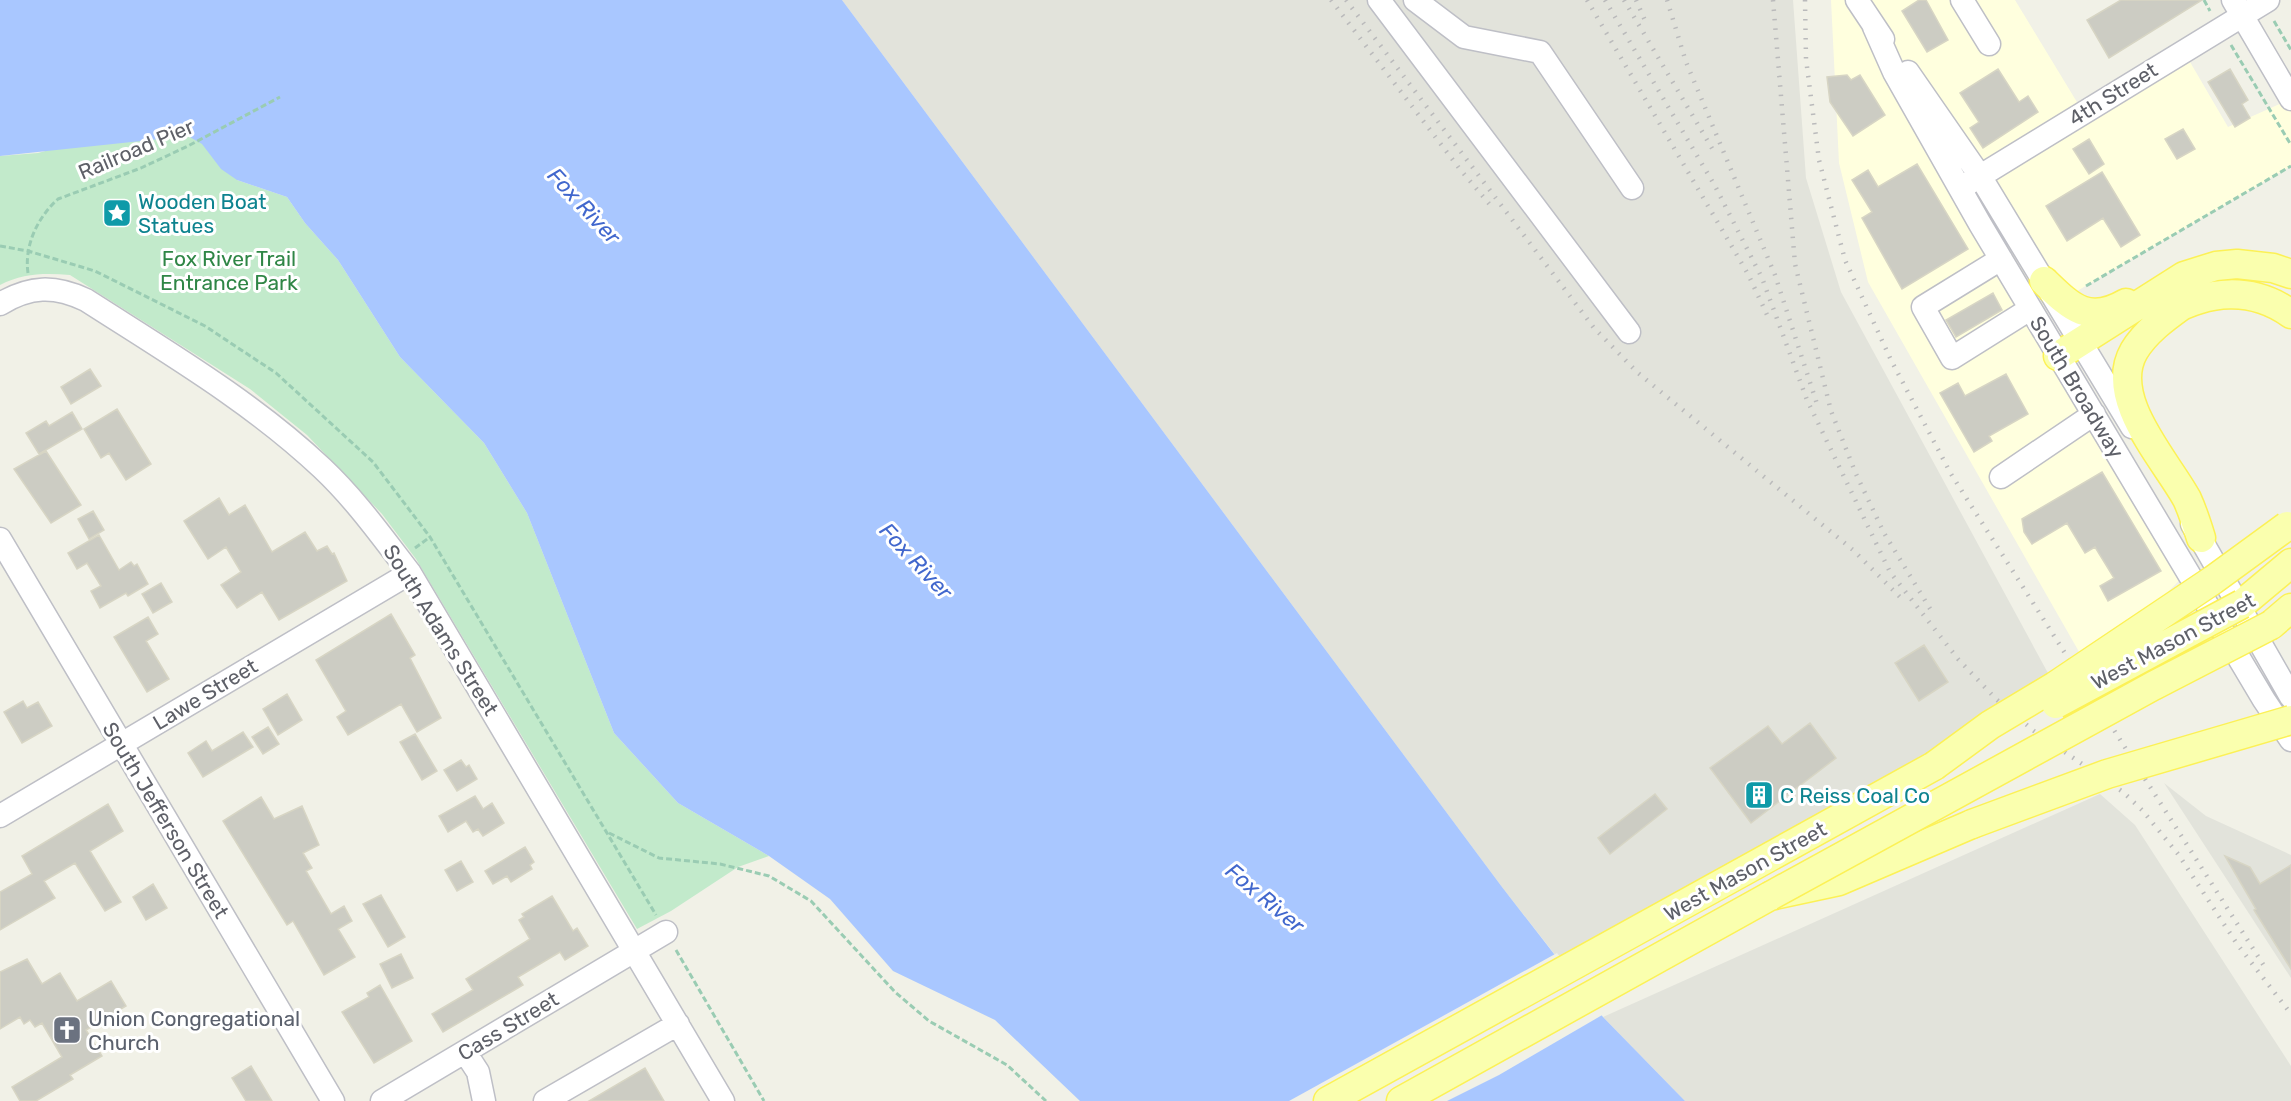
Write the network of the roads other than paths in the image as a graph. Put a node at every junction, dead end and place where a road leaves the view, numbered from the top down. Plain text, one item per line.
1 (1378, 0) edge
2 (1415, 0) edge
3 (1857, 0) edge
4 (1962, 0) edge
5 (2265, 1) edge
6 (2238, 8) edge
7 (1874, 27) junction
8 (1989, 44) dead end
9 (2291, 99) edge
10 (1980, 176) junction
11 (1632, 188) dead end
12 (1960, 189) junction
13 (2001, 259) junction
14 (2291, 274) edge
15 (2044, 281) junction
16 (2184, 290) junction
17 (0, 304) edge
18 (2030, 309) junction
19 (2291, 314) edge
20 (1629, 332) dead end
21 (2074, 357) junction
22 (2094, 414) junction
23 (2001, 477) dead end
24 (2291, 523) edge
25 (2201, 538) junction
26 (0, 539) edge
27 (2291, 563) edge
28 (410, 573) junction
29 (2291, 577) edge
30 (2242, 604) junction
31 (2284, 618) edge
32 (2291, 697) edge
33 (2291, 720) edge
34 (2291, 740) edge
35 (121, 744) junction
36 (1934, 766) junction
37 (0, 816) edge
38 (1770, 896) junction
39 (666, 932) dead end
40 (634, 951) junction
41 (678, 1024) junction
42 (465, 1052) junction
43 (333, 1101) edge
44 (382, 1101) edge
45 (484, 1101) edge
46 (545, 1101) edge
47 (723, 1101) edge
48 (1328, 1101) edge
49 (1401, 1101) edge

1 - 20 street
2 - 11 street
3 - 7 street, South Broadway
4 - 8 street
5 - 6 street, 4th Street
6 - 9 street
6 - 10 street, 4th Street
7 - 10 street, South Broadway
7 - 12 street, South Broadway
10 - 12 street, 4th Street
10 - 15 street, South Broadway
12 - 13 street, South Broadway
13 - 18 street, South Broadway
13 - 18 street
14 - 16 main road
15 - 16 main road
15 - 21 street, South Broadway
16 - 19 main road
16 - 21 main road
16 - 25 main road
17 - 28 street, South Adams Street
18 - 21 street, South Broadway
21 - 22 street, South Broadway
21 - 25 street, South Broadway
22 - 23 street
22 - 34 street, South Broadway
24 - 36 main road, bridge
25 - 32 street, South Broadway
26 - 35 street, South Jefferson Street
27 - 30 main road
28 - 35 street, Lawe Street
28 - 40 street, South Adams Street
29 - 30 main road, West Mason Street
30 - 36 main road, West Mason Street, bridge
31 - 38 main road, West Mason Street, bridge
33 - 38 main road, bridge
35 - 37 street, Lawe Street
35 - 43 street, South Jefferson Street
36 - 48 main road, West Mason Street
38 - 49 main road, West Mason Street
39 - 40 street, Cass Street
40 - 41 street, South Adams Street
40 - 42 street, Cass Street
41 - 46 street
41 - 47 street, South Adams Street
42 - 44 street, Cass Street
42 - 45 street

